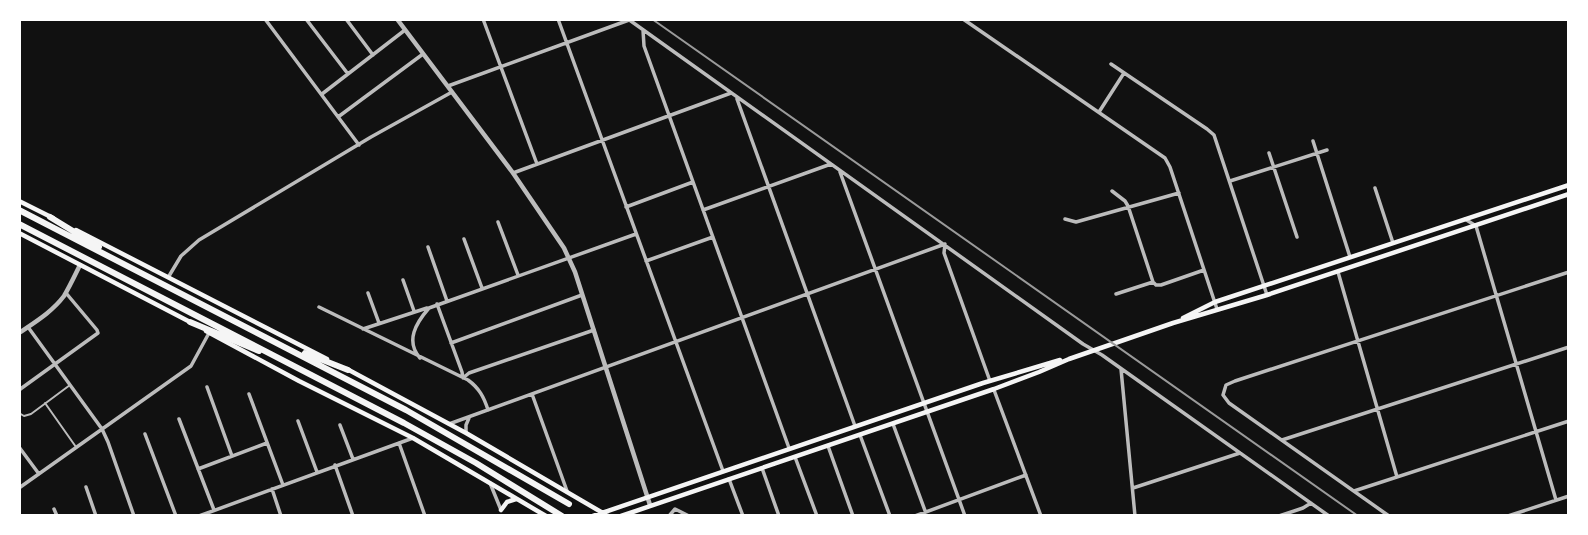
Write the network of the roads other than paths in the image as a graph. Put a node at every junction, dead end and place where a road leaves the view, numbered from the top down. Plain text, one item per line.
1 (273, 19) edge
2 (306, 19) edge
3 (346, 19) edge
4 (397, 19) edge
5 (483, 19) edge
6 (558, 19) edge
7 (962, 19) edge
8 (628, 20) edge
9 (267, 21) edge
10 (405, 30) junction
11 (643, 30) junction
12 (567, 43) junction
13 (423, 54) junction
14 (373, 55) junction
15 (1111, 64) dead end
16 (501, 67) junction
17 (1124, 73) junction
18 (348, 74) junction
19 (448, 86) junction
20 (452, 92) junction
21 (731, 93) junction
22 (322, 94) junction
23 (736, 97) junction
24 (1099, 112) junction
25 (669, 116) junction
26 (338, 117) junction
27 (602, 140) junction
28 (1312, 141) dead end
29 (359, 145) junction
30 (1326, 149) dead end
31 (1269, 153) dead end
32 (1316, 153) junction
33 (537, 164) junction
34 (831, 164) junction
35 (1274, 167) junction
36 (840, 170) junction
37 (513, 173) junction
38 (1230, 181) junction
39 (693, 182) junction
40 (768, 186) junction
41 (1569, 186) edge
42 (1375, 188) dead end
43 (1112, 191) dead end
44 (1179, 193) junction
45 (1569, 194) edge
46 (19, 201) edge
47 (626, 207) junction
48 (1129, 208) junction
49 (19, 210) edge
50 (703, 210) junction
51 (50, 217) junction
52 (1065, 219) dead end
53 (1465, 219) junction
54 (498, 222) dead end
55 (19, 224) edge
56 (1476, 226) junction
57 (19, 233) edge
58 (636, 234) junction
59 (713, 237) junction
60 (1297, 237) dead end
61 (464, 239) dead end
62 (1393, 243) junction
63 (945, 244) junction
64 (428, 247) dead end
65 (569, 257) junction
66 (1350, 257) junction
67 (646, 261) junction
68 (80, 265) junction
69 (875, 270) junction
70 (1204, 270) junction
71 (139, 272) junction
72 (1338, 272) junction
73 (1569, 272) edge
74 (517, 275) junction
75 (169, 276) junction
76 (402, 280) dead end
77 (1153, 282) junction
78 (1264, 286) junction
79 (482, 288) junction
80 (66, 293) junction
81 (368, 293) dead end
82 (807, 294) junction
83 (1116, 294) dead end
84 (582, 295) junction
85 (1267, 295) junction
86 (1496, 295) junction
87 (447, 300) junction
88 (1215, 302) junction
89 (437, 304) junction
90 (319, 307) dead end
91 (429, 308) junction
92 (1217, 309) junction
93 (414, 311) junction
94 (742, 318) junction
95 (190, 322) junction
96 (379, 323) junction
97 (1173, 323) junction
98 (28, 327) junction
99 (363, 329) junction
100 (594, 330) junction
101 (19, 333) edge
102 (209, 333) junction
103 (1357, 341) junction
104 (676, 342) junction
105 (276, 343) junction
106 (452, 343) junction
107 (1569, 347) edge
108 (1093, 350) junction
109 (420, 358) junction
110 (1069, 359) junction
111 (290, 363) junction
112 (55, 364) junction
113 (1516, 364) junction
114 (606, 368) junction
115 (1121, 369) junction
116 (348, 370) junction
117 (463, 378) junction
118 (990, 381) junction
119 (70, 385) junction
120 (207, 387) dead end
121 (994, 389) junction
122 (19, 390) edge
123 (249, 394) dead end
124 (532, 394) junction
125 (45, 403) junction
126 (923, 403) junction
127 (1377, 409) junction
128 (488, 410) junction
129 (927, 412) junction
130 (19, 413) edge
131 (471, 416) junction
132 (179, 419) dead end
133 (299, 421) dead end
134 (1569, 421) edge
135 (449, 424) junction
136 (893, 424) junction
137 (340, 425) dead end
138 (855, 426) junction
139 (102, 429) junction
140 (1536, 432) junction
141 (466, 433) junction
142 (145, 434) dead end
143 (860, 435) junction
144 (413, 438) junction
145 (1282, 440) junction
146 (267, 443) junction
147 (399, 443) junction
148 (828, 446) junction
149 (19, 447) edge
150 (76, 447) junction
151 (789, 449) junction
152 (1240, 453) junction
153 (233, 456) junction
154 (795, 457) junction
155 (353, 459) junction
156 (335, 466) junction
157 (198, 468) junction
158 (762, 468) junction
159 (723, 471) junction
160 (317, 472) junction
161 (39, 474) junction
162 (1026, 475) junction
163 (1396, 477) junction
164 (729, 479) junction
165 (490, 482) junction
166 (283, 485) junction
167 (86, 487) dead end
168 (19, 488) edge
169 (1133, 488) junction
170 (272, 489) junction
171 (1354, 491) junction
172 (568, 493) junction
173 (1569, 496) edge
174 (648, 497) junction
175 (517, 498) junction
176 (959, 499) junction
177 (1556, 500) junction
178 (1311, 503) junction
179 (569, 504) dead end
180 (650, 505) junction
181 (54, 509) dead end
182 (602, 512) junction
183 (211, 513) edge
184 (502, 513) edge
185 (633, 513) edge
186 (927, 514) edge
187 (1290, 514) edge
188 (57, 516) edge
189 (96, 516) edge
190 (134, 516) edge
191 (176, 516) edge
192 (199, 516) edge
193 (281, 516) edge
194 (352, 516) edge
195 (425, 516) edge
196 (546, 516) edge
197 (562, 516) edge
198 (593, 516) edge
199 (608, 516) edge
200 (621, 516) edge
201 (669, 516) edge
202 (689, 516) edge
203 (743, 516) edge
204 (779, 516) edge
205 (817, 516) edge
206 (853, 516) edge
207 (890, 516) edge
208 (915, 516) edge
209 (965, 516) edge
210 (1041, 516) edge
211 (1135, 516) edge
212 (1279, 516) edge
213 (1329, 516) edge
214 (1389, 516) edge
215 (1508, 516) edge

1 - 9 street
2 - 18 street
3 - 14 street
4 - 10 street
5 - 16 street
6 - 12 street
7 - 24 street
8 - 11 street
8 - 12 street
9 - 22 street
10 - 13 street
10 - 14 street
11 - 21 street
11 - 25 street
12 - 16 street
12 - 27 street
13 - 19 street
13 - 26 street
14 - 18 street
15 - 17 street
16 - 19 street
16 - 33 street
17 - 24 street
17 - 38 street
18 - 22 street
19 - 20 street
20 - 29 street
20 - 37 street
21 - 23 street
21 - 25 street
22 - 26 street
23 - 34 street
23 - 40 street
24 - 44 street
25 - 27 street
25 - 39 street
26 - 29 street
27 - 33 street
27 - 47 street
28 - 32 street
29 - 75 street
30 - 32 street
31 - 35 street
32 - 35 street
32 - 66 street
33 - 37 street
34 - 36 street
34 - 40 street
35 - 38 street
35 - 60 street
36 - 63 street
36 - 69 street
37 - 65 street
38 - 78 street
39 - 47 street
39 - 50 street
40 - 50 street
40 - 82 street
41 - 53 main road
42 - 62 street
43 - 48 street
44 - 48 street
44 - 70 street
45 - 56 main road
46 - 51 main road
47 - 58 street
48 - 52 street
48 - 77 street
49 - 71 highway
50 - 59 street
51 - 71 highway
51 - 75 main road
53 - 56 street
53 - 62 main road
54 - 74 street
55 - 111 highway
56 - 72 main road
56 - 86 street
57 - 68 main road
58 - 65 street
58 - 67 street
59 - 67 street
59 - 94 street
61 - 79 street
62 - 66 main road
63 - 69 street
63 - 108 street
63 - 118 street
64 - 87 street
65 - 74 street
65 - 84 street
66 - 78 main road
67 - 104 street
68 - 80 street
68 - 95 main road
69 - 82 street
69 - 126 street
70 - 77 street
70 - 88 street
71 - 105 highway
72 - 85 main road
72 - 103 street
73 - 86 street
74 - 79 street
75 - 116 main road
76 - 93 street
77 - 83 street
78 - 85 street
78 - 88 main road
79 - 87 street
80 - 98 street
80 - 112 street
81 - 96 street
82 - 94 street
82 - 138 street
84 - 100 street
84 - 106 street
85 - 92 main road
86 - 103 street
86 - 113 street
87 - 89 street
88 - 92 street
88 - 97 main road
89 - 91 street
89 - 106 street
90 - 99 street
91 - 93 street
91 - 109 street
92 - 97 main road
93 - 96 street
94 - 104 street
94 - 151 street
95 - 102 main road
95 - 111 highway
96 - 99 street
97 - 108 main road
98 - 101 street
98 - 112 street
99 - 109 street
100 - 114 street
100 - 117 street
102 - 139 street
102 - 144 main road
103 - 127 street
103 - 145 street
104 - 114 street
104 - 159 street
105 - 116 highway
105 - 179 highway
106 - 117 street
107 - 113 street
108 - 110 main road
108 - 115 street
109 - 117 street
110 - 118 main road
110 - 121 main road
111 - 197 highway
112 - 119 street
112 - 122 street
113 - 127 street
113 - 140 street
114 - 124 street
114 - 174 street
115 - 152 street
115 - 169 street
116 - 135 main road
117 - 128 street
118 - 126 main road
119 - 125 lane
119 - 139 street
120 - 153 street
121 - 129 main road
121 - 162 street
123 - 146 street
124 - 128 street
124 - 172 street
125 - 130 lane
125 - 150 lane
126 - 129 street
126 - 138 main road
127 - 145 street
127 - 163 street
128 - 131 street
129 - 136 main road
129 - 176 street
131 - 135 street
131 - 141 street
132 - 157 street
133 - 160 street
134 - 140 street
135 - 141 main road
136 - 143 main road
136 - 186 street
137 - 155 street
138 - 151 main road
139 - 150 street
139 - 190 street
140 - 163 street
140 - 177 street
141 - 172 main road
142 - 191 street
143 - 148 main road
143 - 207 street
144 - 147 street
144 - 165 main road
145 - 171 street
146 - 153 street
146 - 166 street
147 - 155 street
147 - 195 street
148 - 154 main road
148 - 206 street
149 - 161 street
150 - 161 street
151 - 159 main road
152 - 169 street
152 - 178 street
153 - 157 street
154 - 158 main road
154 - 205 street
155 - 156 street
156 - 160 street
156 - 194 street
157 - 183 street
158 - 164 main road
158 - 204 street
159 - 174 main road
160 - 166 street
161 - 168 street
162 - 176 street
162 - 210 street
163 - 171 street
164 - 180 main road
164 - 203 street
165 - 175 main road
165 - 184 street
166 - 170 street
167 - 189 street
169 - 211 street
170 - 183 street
170 - 193 street
171 - 214 street
172 - 182 main road
173 - 177 street
174 - 180 street
174 - 182 main road
175 - 184 main road
175 - 196 main road
176 - 186 street
176 - 209 street
177 - 215 street
178 - 187 street
178 - 213 street
180 - 185 main road
181 - 188 street
182 - 198 main road
182 - 199 main road
183 - 192 street
185 - 200 main road
186 - 208 street
187 - 212 street
201 - 202 street

